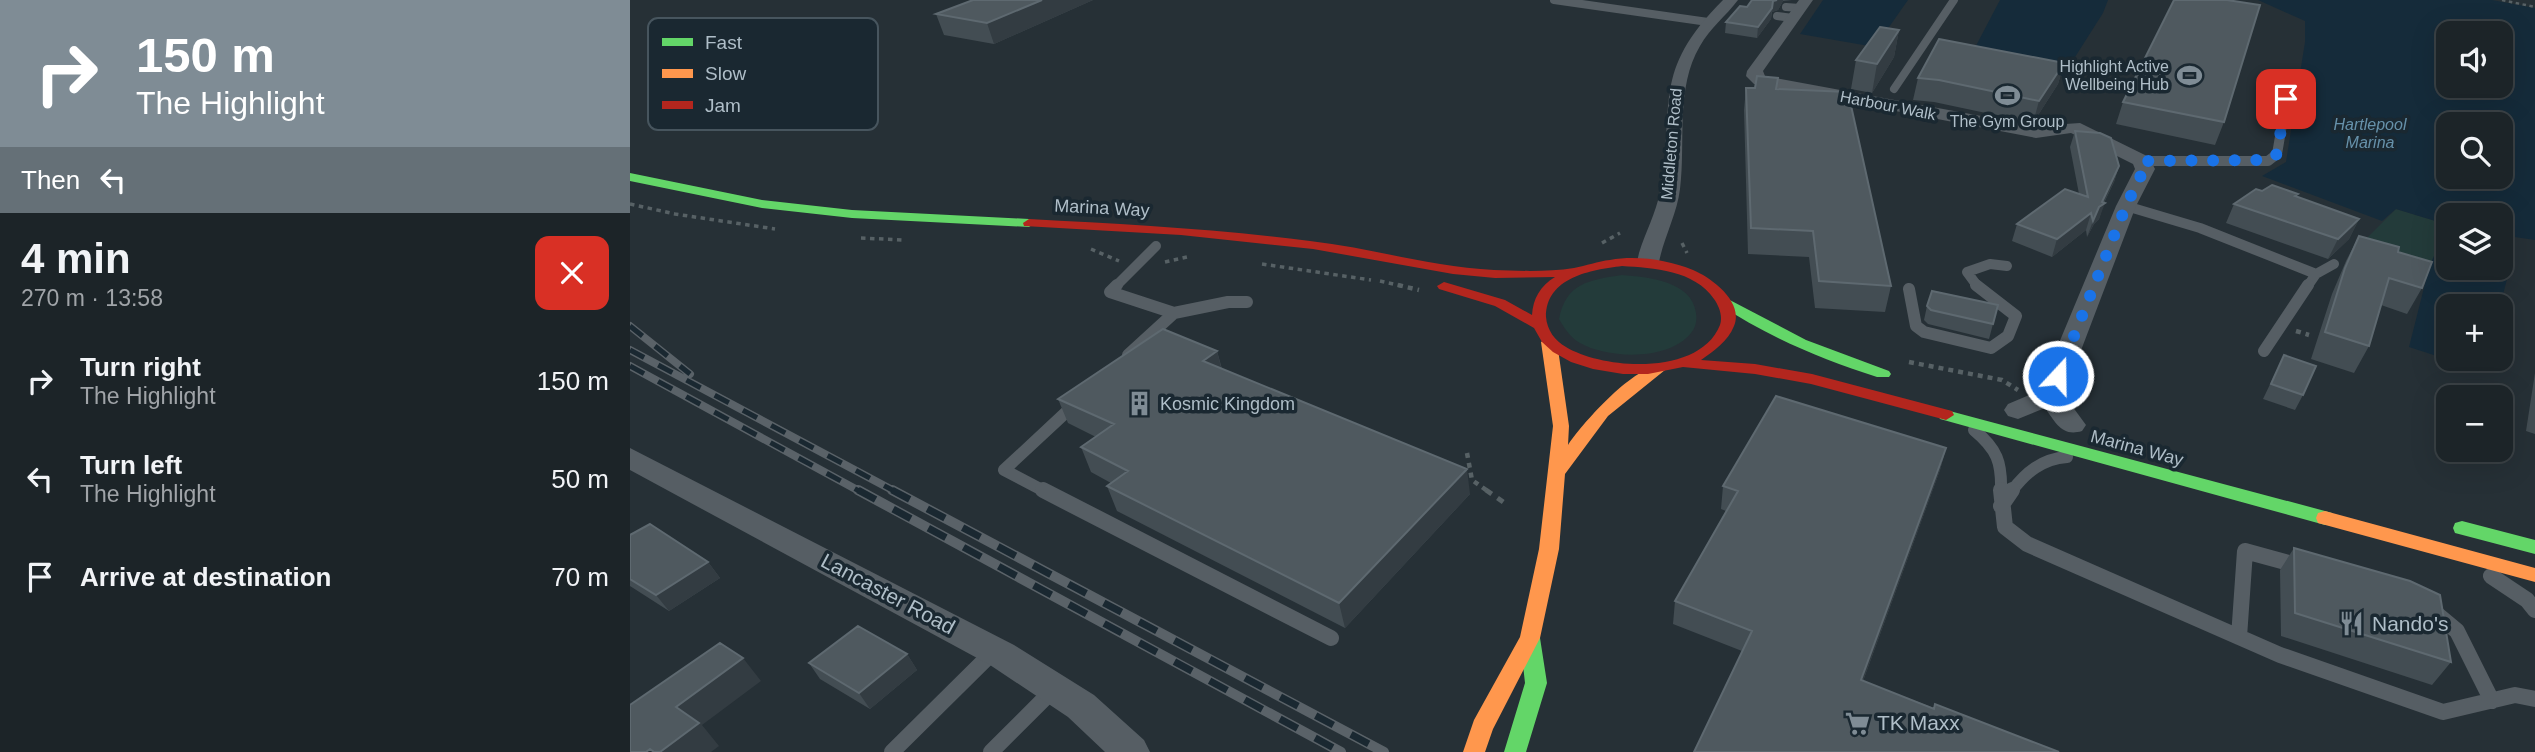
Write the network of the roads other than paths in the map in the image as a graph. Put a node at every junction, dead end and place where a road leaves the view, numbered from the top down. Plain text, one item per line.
1 (1554, 0) edge
2 (1731, 0) edge
3 (1954, 0) edge
4 (1573, 1) edge
5 (1792, 10) edge
6 (1708, 22) junction
7 (1889, 96) junction
8 (2286, 99) dead end
9 (2143, 161) junction
10 (630, 177) edge
11 (2126, 206) junction
12 (726, 214) dead end
13 (1170, 247) junction
14 (1302, 261) dead end
15 (1648, 262) junction
16 (1328, 264) dead end
17 (2334, 264) dead end
18 (2007, 266) dead end
19 (1574, 272) junction
20 (2316, 274) junction
21 (1909, 289) dead end
22 (1724, 301) junction
23 (1247, 302) dead end
24 (1174, 313) junction
25 (1538, 325) junction
26 (1549, 342) junction
27 (2264, 351) dead end
28 (1686, 363) junction
29 (1114, 368) edge
30 (1657, 370) junction
31 (1901, 379) dead end
32 (1084, 396) edge
33 (2050, 396) junction
34 (2014, 402) joint
35 (1959, 419) junction
36 (2078, 426) joint
37 (2101, 458) junction
38 (633, 464) edge
39 (1558, 476) junction
40 (2001, 506) junction
41 (2450, 525) dead end
42 (2535, 547) edge
43 (2439, 549) junction
44 (2317, 570) edge
45 (2535, 575) edge
46 (2415, 603) edge
47 (2535, 610) edge
48 (2239, 636) junction
49 (1331, 638) dead end
50 (1530, 638) junction
51 (995, 651) junction
52 (1055, 688) junction
53 (2535, 699) edge
54 (2493, 701) junction
55 (892, 752) edge
56 (991, 752) edge
57 (1131, 752) edge
58 (1474, 752) edge
59 (1515, 752) edge

1 - 4 lane
2 - 6 street, Middleton Road
3 - 7 lane
4 - 6 lane
5 - 7 street, Harbour Walk
6 - 15 street, Middleton Road
7 - 9 street, Harbour Walk
8 - 9 lane
9 - 11 street
10 - 19 main road, Marina Way
11 - 20 lane
11 - 33 street
12 - 13 main road, Marina Way
13 - 14 main road, Marina Way
13 - 24 lane
15 - 19 main road
15 - 22 main road
16 - 25 main road
17 - 20 lane
18 - 21 lane
19 - 25 main road
20 - 27 lane
22 - 28 main road
22 - 31 main road
23 - 24 lane
24 - 29 lane
25 - 26 main road
26 - 30 main road
26 - 39 main road
28 - 30 main road
28 - 35 main road, Marina Way
30 - 39 main road
32 - 49 lane
33 - 34 street
33 - 36 street
34 - 36 main road, Marina Way
35 - 37 main road, Marina Way
35 - 40 lane
37 - 40 lane
37 - 43 main road, Marina Way
38 - 51 street, Lancaster Road
39 - 50 main road
40 - 48 lane
41 - 42 main road
43 - 45 main road, Marina Way
43 - 47 lane
44 - 48 lane
46 - 54 lane
48 - 54 lane
50 - 58 main road
50 - 59 main road
51 - 52 street, Lancaster Road
51 - 55 lane
52 - 56 lane
52 - 57 street, Lancaster Road
53 - 54 lane

